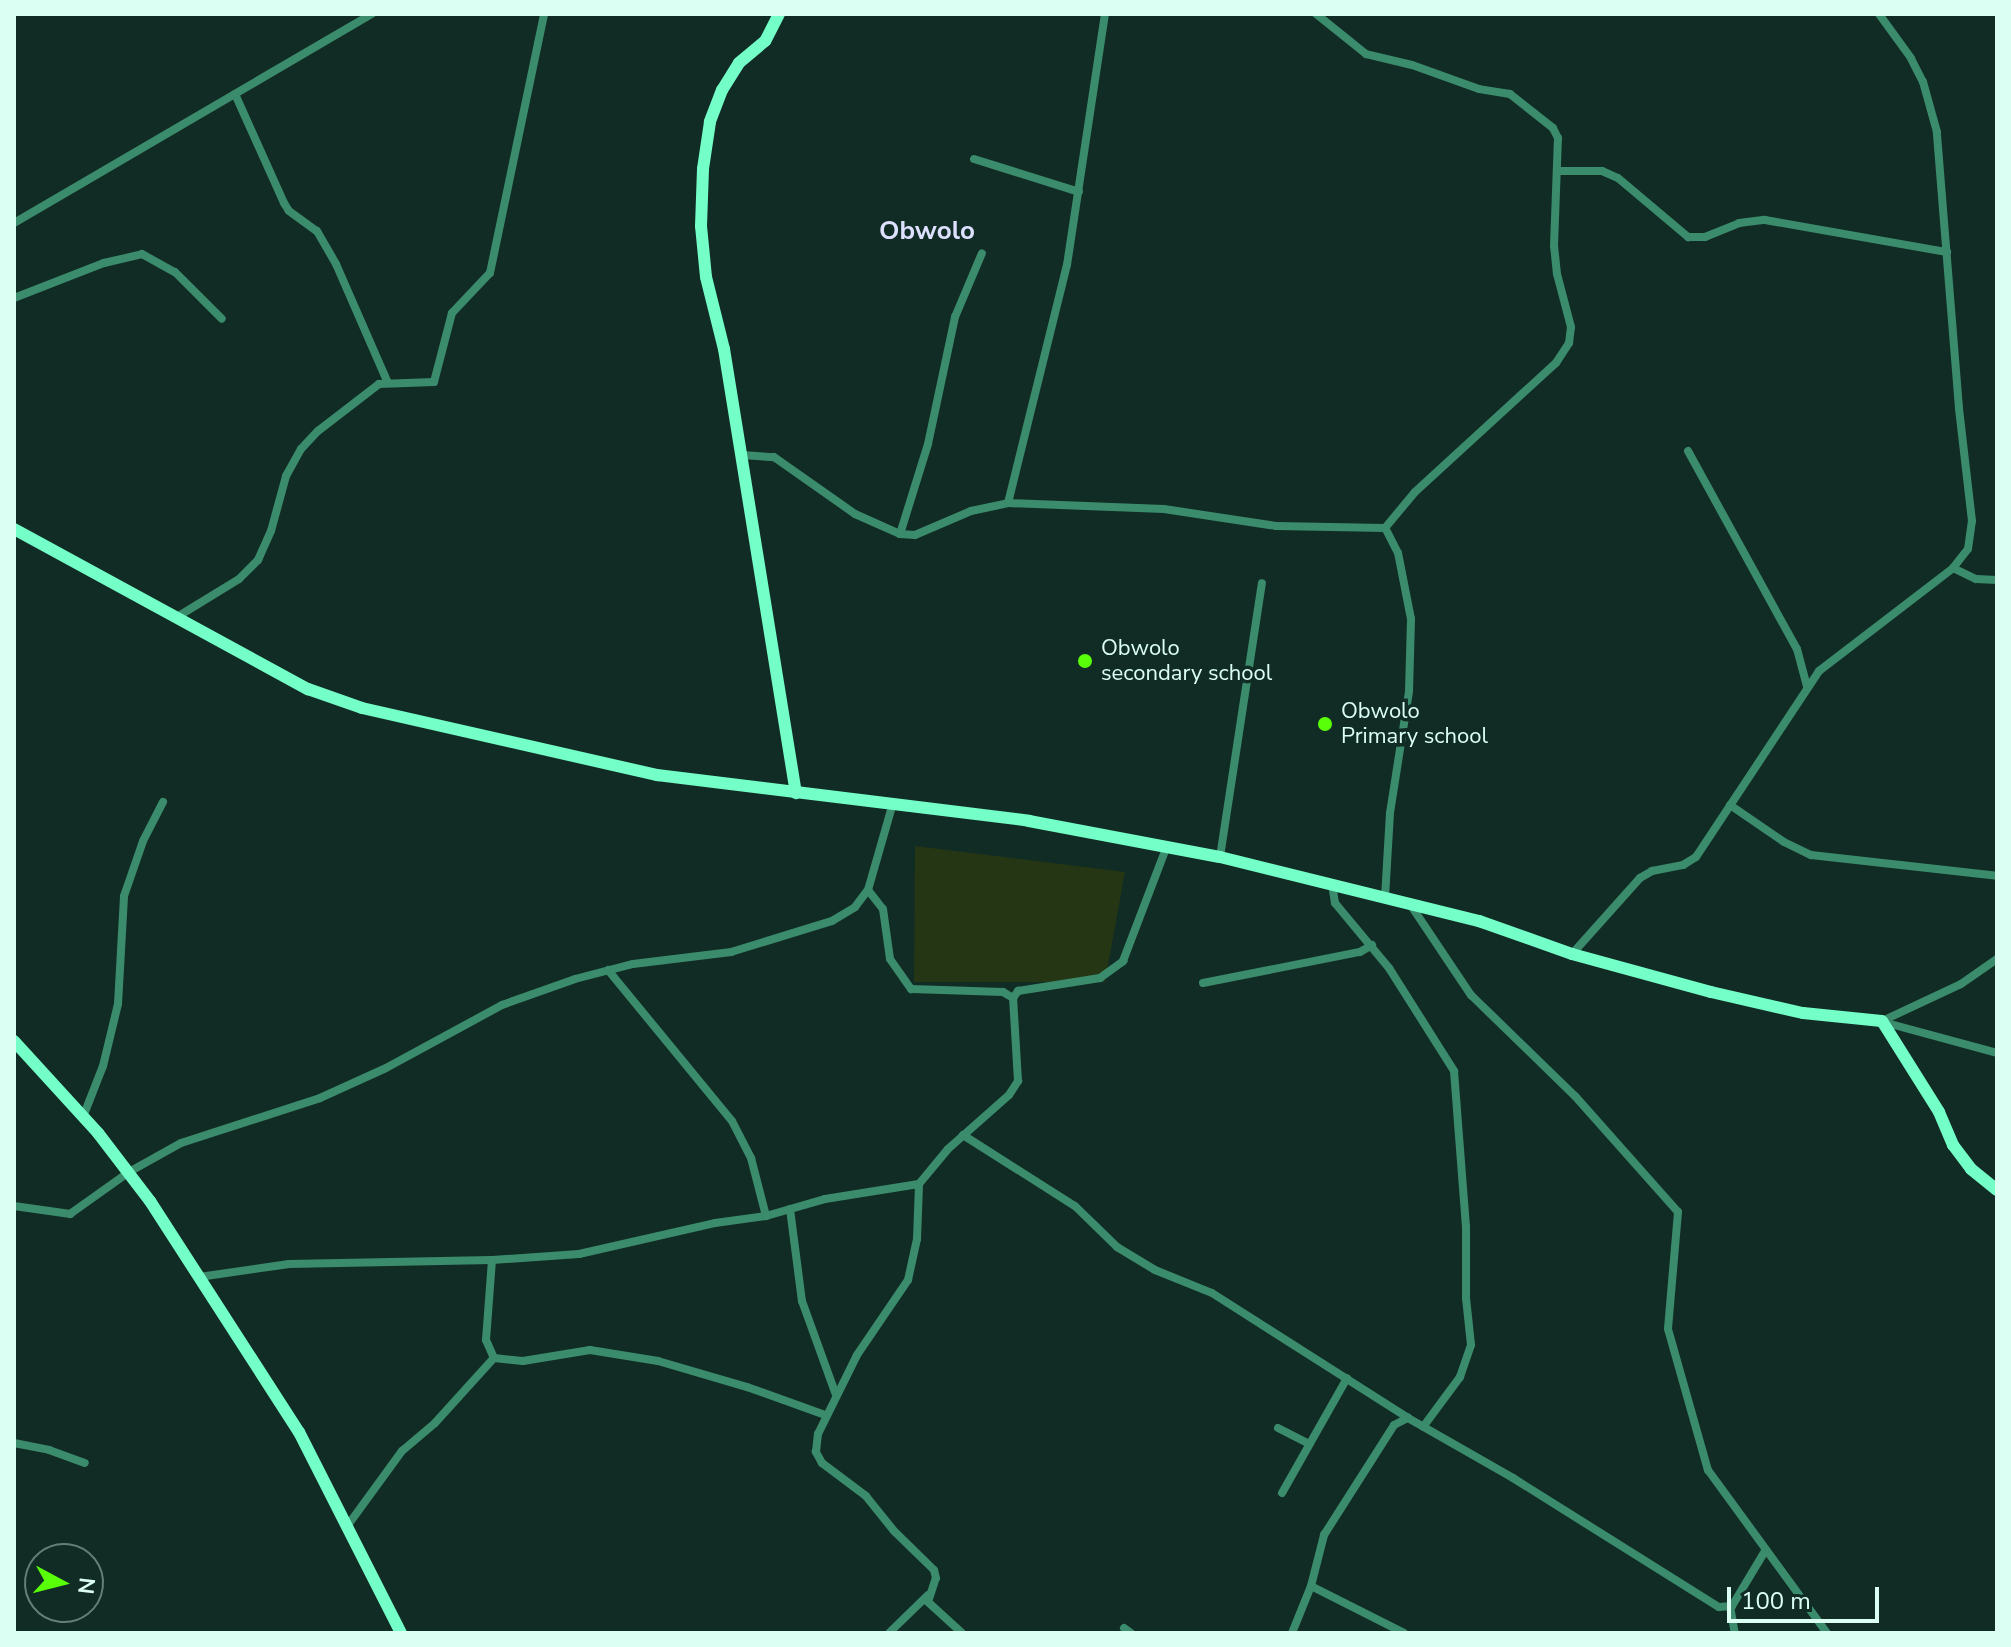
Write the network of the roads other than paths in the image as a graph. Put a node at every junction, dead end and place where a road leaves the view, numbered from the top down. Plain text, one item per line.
1 (372, 14) edge
2 (544, 14) edge
3 (779, 14) edge
4 (1105, 14) edge
5 (1316, 14) edge
6 (1879, 14) edge
7 (235, 94) junction
8 (974, 159) dead end
9 (1559, 171) junction
10 (1079, 192) junction
11 (14, 223) edge
12 (1947, 252) junction
13 (982, 253) dead end
14 (14, 298) edge
15 (222, 319) dead end
16 (387, 381) junction
17 (1688, 451) dead end
18 (742, 455) junction
19 (1008, 503) junction
20 (1385, 528) junction
21 (14, 529) edge
22 (900, 534) junction
23 (1953, 568) junction
24 (1997, 580) edge
25 (1262, 583) dead end
26 (177, 617) junction
27 (1807, 687) junction
28 (796, 793) junction
29 (163, 802) dead end
30 (893, 803) junction
31 (1730, 805) junction
32 (1167, 846) junction
33 (1220, 857) junction
34 (1997, 876) edge
35 (1332, 884) junction
36 (868, 890) junction
37 (1385, 897) junction
38 (1409, 904) junction
39 (1372, 945) junction
40 (1572, 954) junction
41 (1997, 959) edge
42 (608, 970) junction
43 (1203, 983) dead end
44 (1013, 998) junction
45 (1882, 1021) junction
46 (14, 1041) edge
47 (1997, 1053) edge
48 (83, 1117) junction
49 (963, 1135) junction
50 (129, 1172) junction
51 (919, 1184) junction
52 (1997, 1190) edge
53 (14, 1206) edge
54 (790, 1209) junction
55 (766, 1216) junction
56 (492, 1260) junction
57 (199, 1277) junction
58 (494, 1358) junction
59 (1347, 1378) junction
60 (836, 1395) junction
61 (825, 1415) junction
62 (1408, 1418) junction
63 (1423, 1427) junction
64 (1278, 1428) dead end
65 (14, 1443) edge
66 (1307, 1443) junction
67 (85, 1463) dead end
68 (1282, 1493) dead end
69 (348, 1525) junction
70 (1765, 1551) junction
71 (1311, 1586) junction
72 (928, 1595) junction
73 (1730, 1606) junction
74 (401, 1633) edge
75 (889, 1633) edge
76 (962, 1633) edge
77 (1292, 1633) edge
78 (1404, 1633) edge
79 (1735, 1633) edge
80 (1827, 1633) edge

1 - 7 street
2 - 16 street
3 - 18 street
4 - 10 street
5 - 9 street
6 - 12 street
7 - 11 street
7 - 16 street
8 - 10 street
9 - 12 street
9 - 20 street
10 - 19 street
12 - 23 street
13 - 22 street
14 - 15 street
16 - 26 street
17 - 27 street
18 - 22 street
18 - 28 street
19 - 20 street
19 - 22 street
20 - 37 street
21 - 26 street
23 - 24 street
23 - 27 street
25 - 33 street
26 - 28 street
27 - 31 street
28 - 30 street
29 - 48 street
30 - 32 street
30 - 36 street
31 - 34 street
31 - 40 street
32 - 33 street
32 - 44 street
33 - 35 street
35 - 37 street
35 - 39 street
36 - 42 street
36 - 44 street
37 - 38 street
38 - 40 street
38 - 70 street
39 - 43 street
39 - 63 street
40 - 45 street
41 - 45 street
42 - 50 street
42 - 55 street
44 - 49 street
45 - 47 street
45 - 52 street
46 - 48 street
48 - 50 street
49 - 51 street
49 - 59 street
50 - 53 street
50 - 57 street
51 - 54 street
51 - 60 street
54 - 55 street
54 - 60 street
55 - 56 street
56 - 57 street
56 - 58 street
57 - 69 street
58 - 61 street
58 - 69 street
59 - 62 street
59 - 66 street
60 - 61 street
61 - 72 street
62 - 63 street
62 - 71 street
63 - 73 street
64 - 66 street
65 - 67 street
66 - 68 street
69 - 74 street
70 - 73 street
70 - 80 street
71 - 77 street
71 - 78 street
72 - 75 street
72 - 76 street
73 - 79 street

